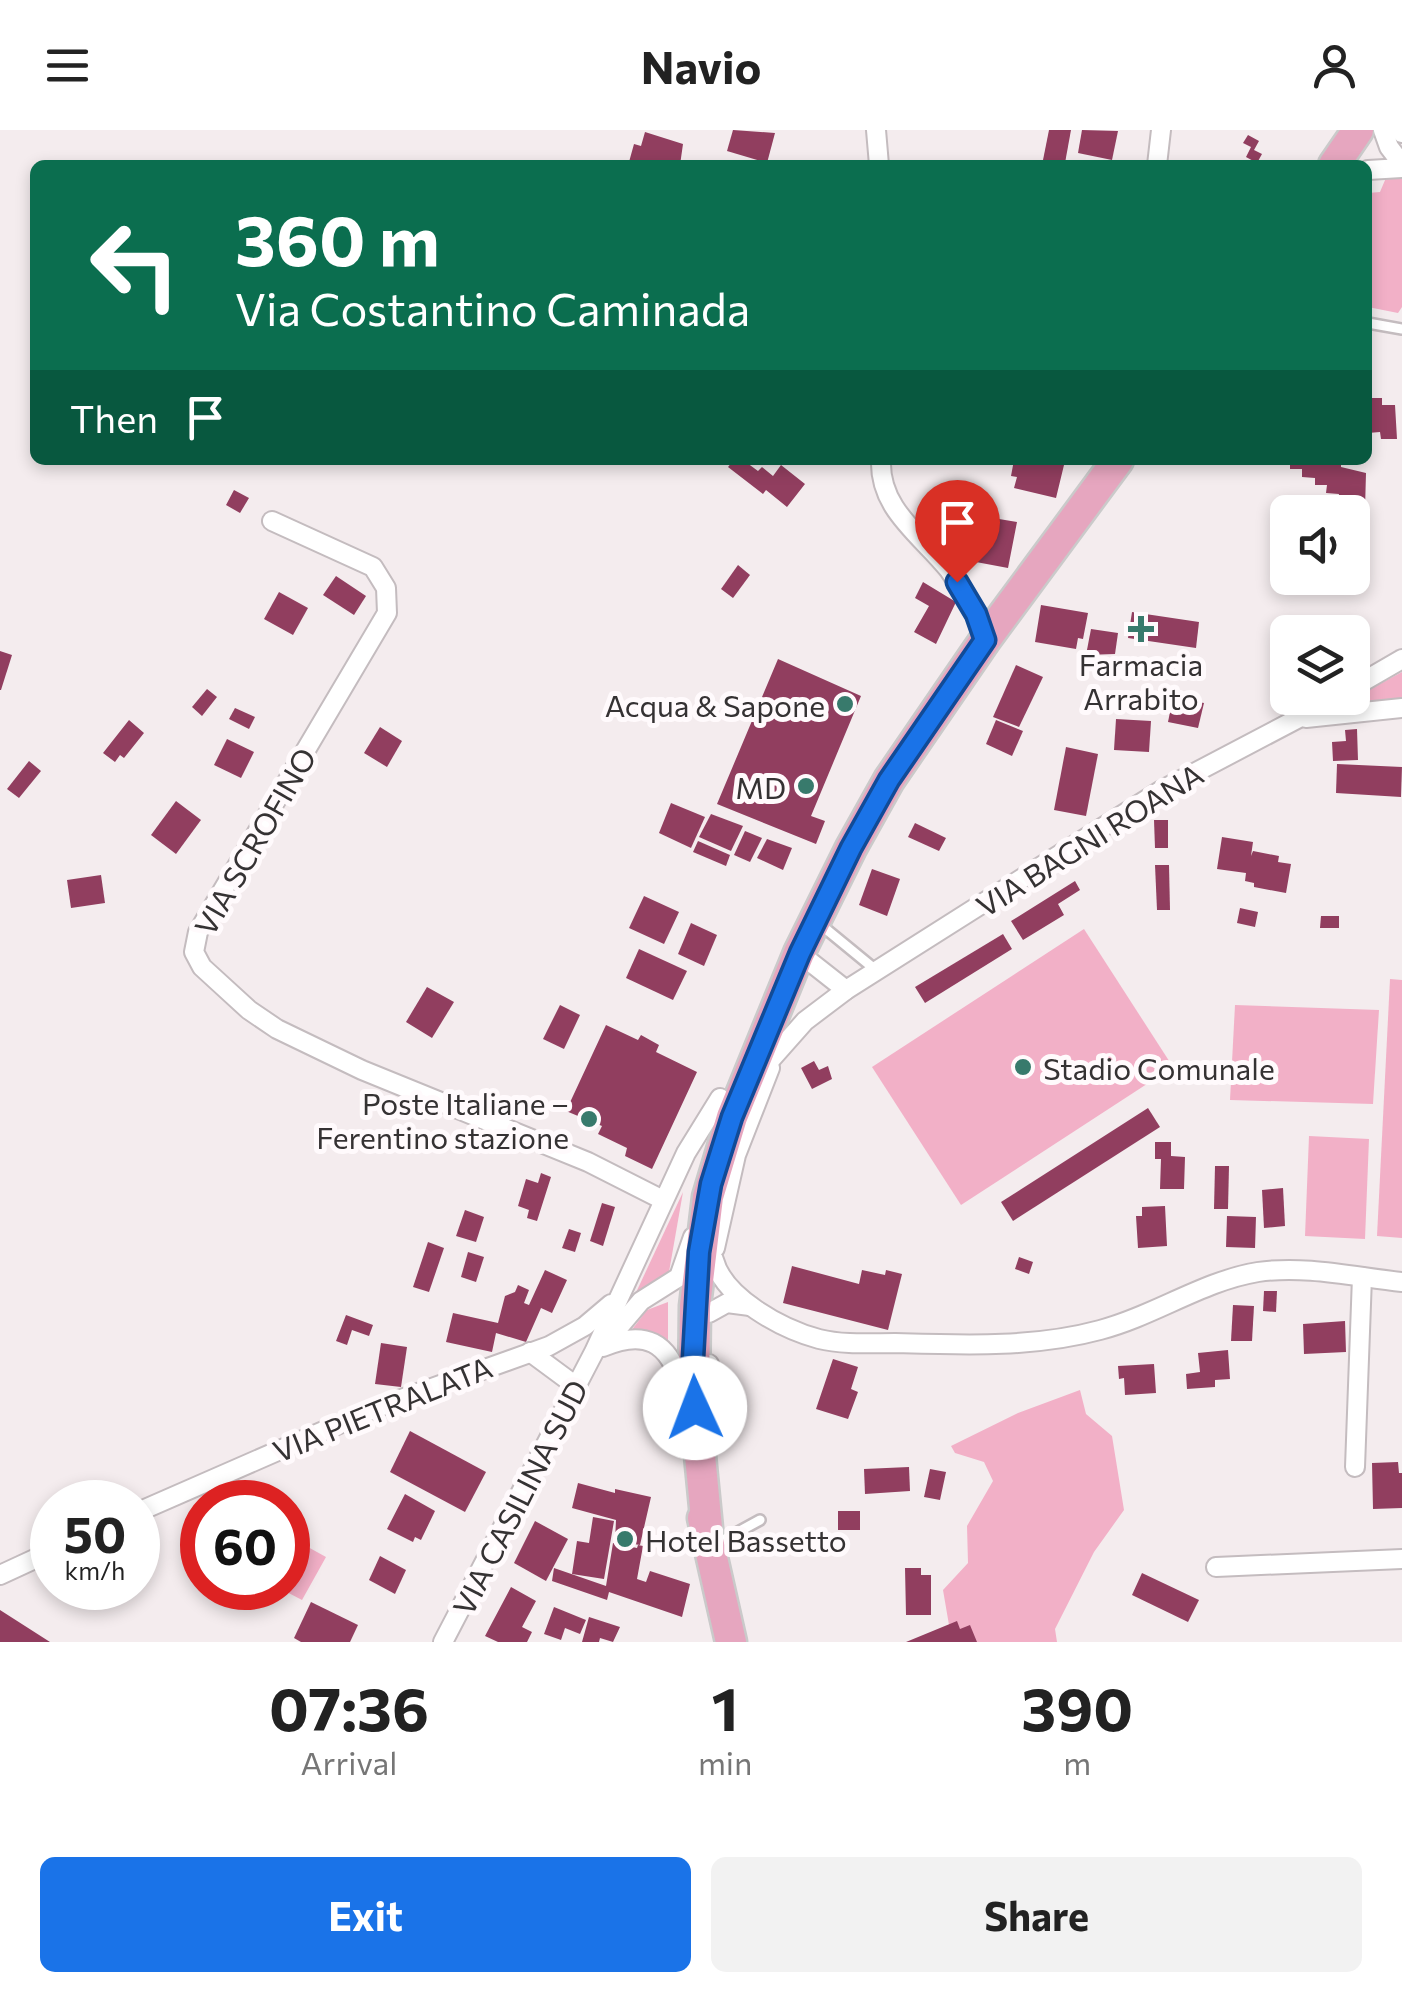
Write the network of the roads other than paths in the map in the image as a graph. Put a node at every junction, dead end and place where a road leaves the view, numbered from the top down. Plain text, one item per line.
1 (876, 130) edge
2 (1161, 130) edge
3 (1358, 130) edge
4 (1383, 130) edge
5 (878, 160) edge
6 (1158, 160) edge
7 (1337, 160) edge
8 (1402, 166) edge
9 (1372, 170) edge
10 (1372, 324) edge
11 (1402, 330) edge
12 (882, 465) edge
13 (1114, 465) edge
14 (272, 521) dead end
15 (985, 640) junction
16 (1402, 659) edge
17 (1370, 678) edge
18 (1402, 708) edge
19 (1308, 715) edge
20 (1301, 719) junction
21 (815, 921) junction
22 (800, 953) junction
23 (877, 971) junction
24 (846, 990) junction
25 (776, 1054) junction
26 (731, 1095) junction
27 (711, 1184) junction
28 (663, 1200) junction
29 (714, 1260) junction
30 (679, 1277) junction
31 (1362, 1277) junction
32 (1402, 1282) edge
33 (620, 1296) junction
34 (750, 1306) junction
35 (709, 1313) junction
36 (567, 1337) junction
37 (598, 1350) junction
38 (530, 1352) junction
39 (680, 1385) junction
40 (576, 1386) junction
41 (1355, 1467) dead end
42 (160, 1502) edge
43 (760, 1520) dead end
44 (709, 1543) junction
45 (664, 1544) dead end
46 (1402, 1559) edge
47 (30, 1561) edge
48 (1216, 1567) dead end
49 (0, 1575) edge
50 (738, 1640) edge
51 (443, 1642) edge

1 - 5 street
2 - 6 street
3 - 7 main road
4 - 8 street
8 - 9 street
10 - 11 lane
12 - 15 street
13 - 15 main road
14 - 28 street, VIA SCROFINO
15 - 21 main road
16 - 17 street
18 - 20 street
19 - 20 street, VIA BAGNI ROANA
20 - 23 street, VIA BAGNI ROANA
21 - 22 main road
21 - 23 lane
22 - 24 street
22 - 26 main road
23 - 24 street, VIA BAGNI ROANA
24 - 25 street, VIA BAGNI ROANA
25 - 26 street, VIA CASILINA SUD
25 - 29 street
26 - 27 main road
26 - 28 street, VIA CASILINA SUD
26 - 30 main road
27 - 30 street
27 - 44 main road
28 - 33 street, VIA CASILINA SUD
29 - 34 street
29 - 35 street
30 - 37 street
30 - 39 main road
31 - 32 street
31 - 34 street
31 - 41 street
33 - 36 street, VIA PIETRALATA
33 - 37 street, VIA CASILINA SUD
34 - 35 street
35 - 44 street
36 - 37 street
36 - 38 street, VIA PIETRALATA
37 - 39 street, VIA CASILINA SUD
37 - 40 street, VIA CASILINA SUD
38 - 40 street
38 - 42 street, VIA PIETRALATA
39 - 44 main road
40 - 51 street, VIA CASILINA SUD
43 - 44 lane
44 - 45 lane
44 - 50 main road
46 - 48 street
47 - 49 street

